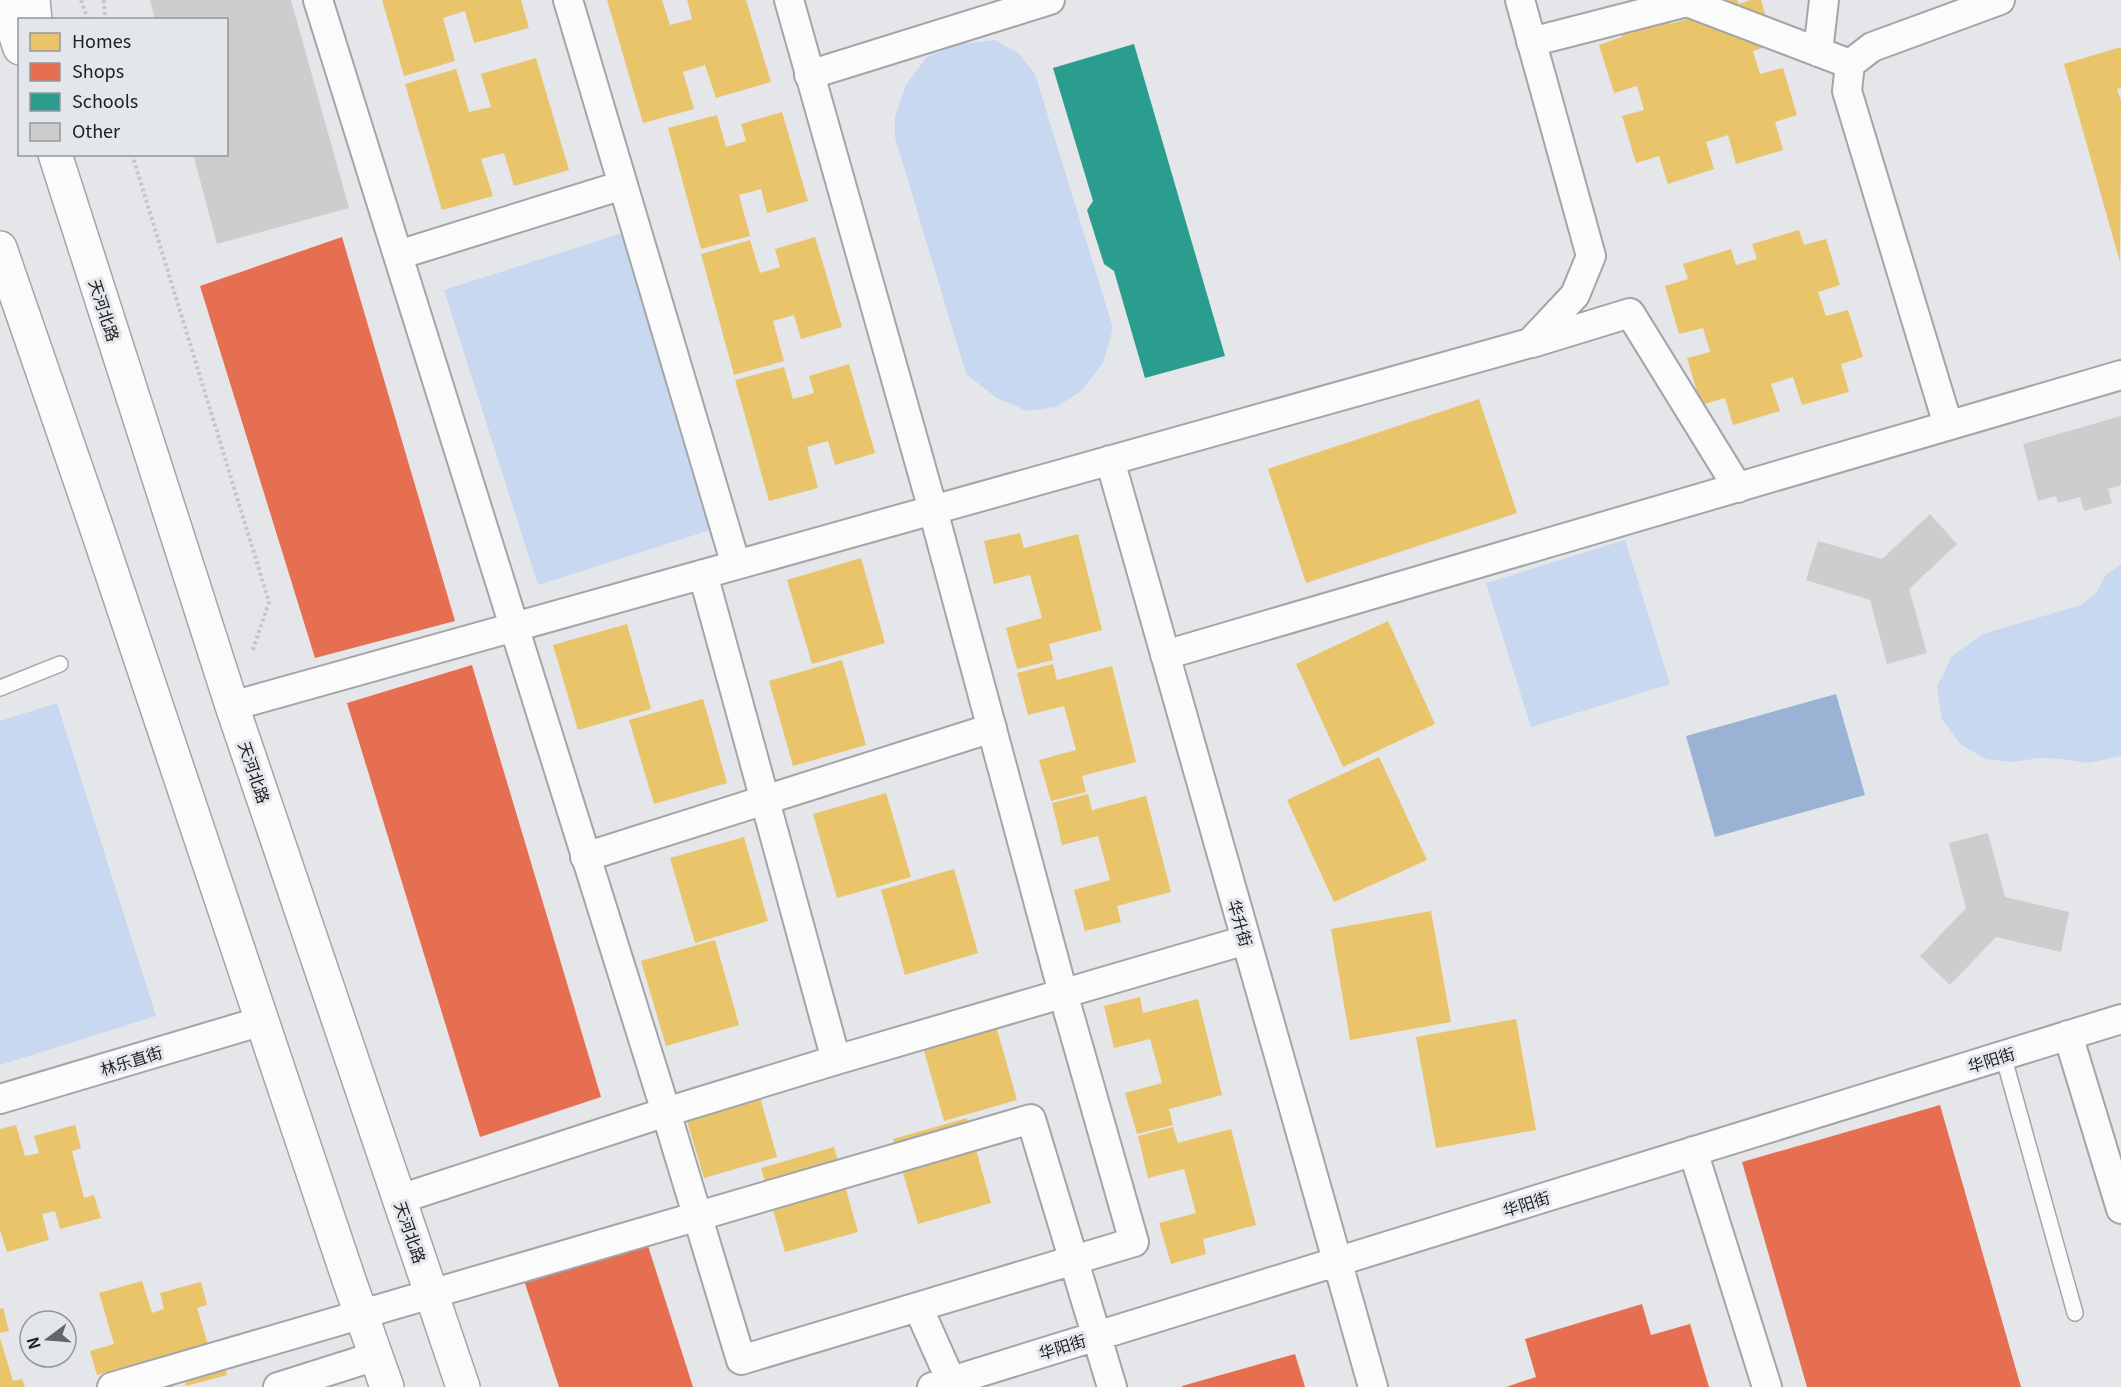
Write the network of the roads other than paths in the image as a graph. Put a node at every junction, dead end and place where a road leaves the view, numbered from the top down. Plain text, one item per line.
1 (4, 0) edge
2 (33, 0) edge
3 (318, 0) edge
4 (568, 0) edge
5 (789, 0) edge
6 (1050, 0) edge
7 (1520, 0) edge
8 (1824, 0) edge
9 (2000, 0) edge
10 (1686, 1) edge
11 (1010, 6) edge
12 (35, 18) edge
13 (18, 42) edge
14 (1531, 42) junction
15 (1818, 52) junction
16 (1850, 64) junction
17 (809, 75) junction
18 (56, 156) edge
19 (623, 185) junction
20 (0, 248) edge
21 (398, 255) junction
22 (1530, 343) junction
23 (2121, 375) edge
24 (1948, 424) junction
25 (1110, 460) junction
26 (1738, 488) junction
27 (933, 510) junction
28 (736, 565) junction
29 (703, 574) junction
30 (514, 627) junction
31 (1165, 655) junction
32 (60, 664) dead end
33 (0, 688) edge
34 (232, 706) junction
35 (992, 728) junction
36 (765, 798) junction
37 (585, 857) junction
38 (1246, 940) junction
39 (1063, 993) junction
40 (2121, 1019) edge
41 (262, 1021) junction
42 (2068, 1035) junction
43 (2004, 1055) junction
44 (836, 1060) junction
45 (0, 1099) edge
46 (666, 1112) junction
47 (1694, 1151) junction
48 (400, 1198) junction
49 (2121, 1209) edge
50 (1337, 1261) junction
51 (918, 1307) junction
52 (2075, 1313) dead end
53 (376, 1356) junction
54 (941, 1384) edge
55 (112, 1387) edge
56 (278, 1387) edge
57 (387, 1387) edge
58 (463, 1387) edge
59 (1112, 1387) edge
60 (1373, 1387) edge
61 (1767, 1387) edge

1 - 13 main road
2 - 12 main road
3 - 21 street
4 - 19 street
5 - 17 street
6 - 11 street
7 - 14 street
8 - 15 street
9 - 16 street
10 - 14 street
10 - 15 street
11 - 17 street
14 - 22 street
15 - 16 street
16 - 24 street
17 - 27 street
18 - 34 main road, 天河北路
19 - 21 street
19 - 28 street
20 - 41 main road
21 - 30 street
22 - 25 street
22 - 26 street
23 - 24 street
24 - 26 street
25 - 27 street
25 - 31 street, 华升街
26 - 31 street
27 - 28 street
27 - 35 street
28 - 29 street
29 - 30 street
29 - 36 street
30 - 34 street
30 - 37 street
31 - 38 street, 华升街
32 - 33 lane
34 - 48 main road, 天河北路
35 - 36 street
35 - 39 street
36 - 37 street
36 - 44 street
37 - 46 street
38 - 39 street
38 - 50 street, 华升街
39 - 44 street
39 - 51 street
40 - 42 street, 华阳街
41 - 45 street, 林乐直街
41 - 53 main road
42 - 43 street, 华阳街
42 - 49 street
43 - 47 street, 华阳街
43 - 52 lane
44 - 46 street
46 - 48 street
46 - 51 street
47 - 50 street, 华阳街
47 - 61 street
48 - 58 main road, 天河北路
50 - 54 street, 华阳街
50 - 60 street, 华升街
51 - 54 street
53 - 56 street
53 - 57 main road
55 - 59 street

